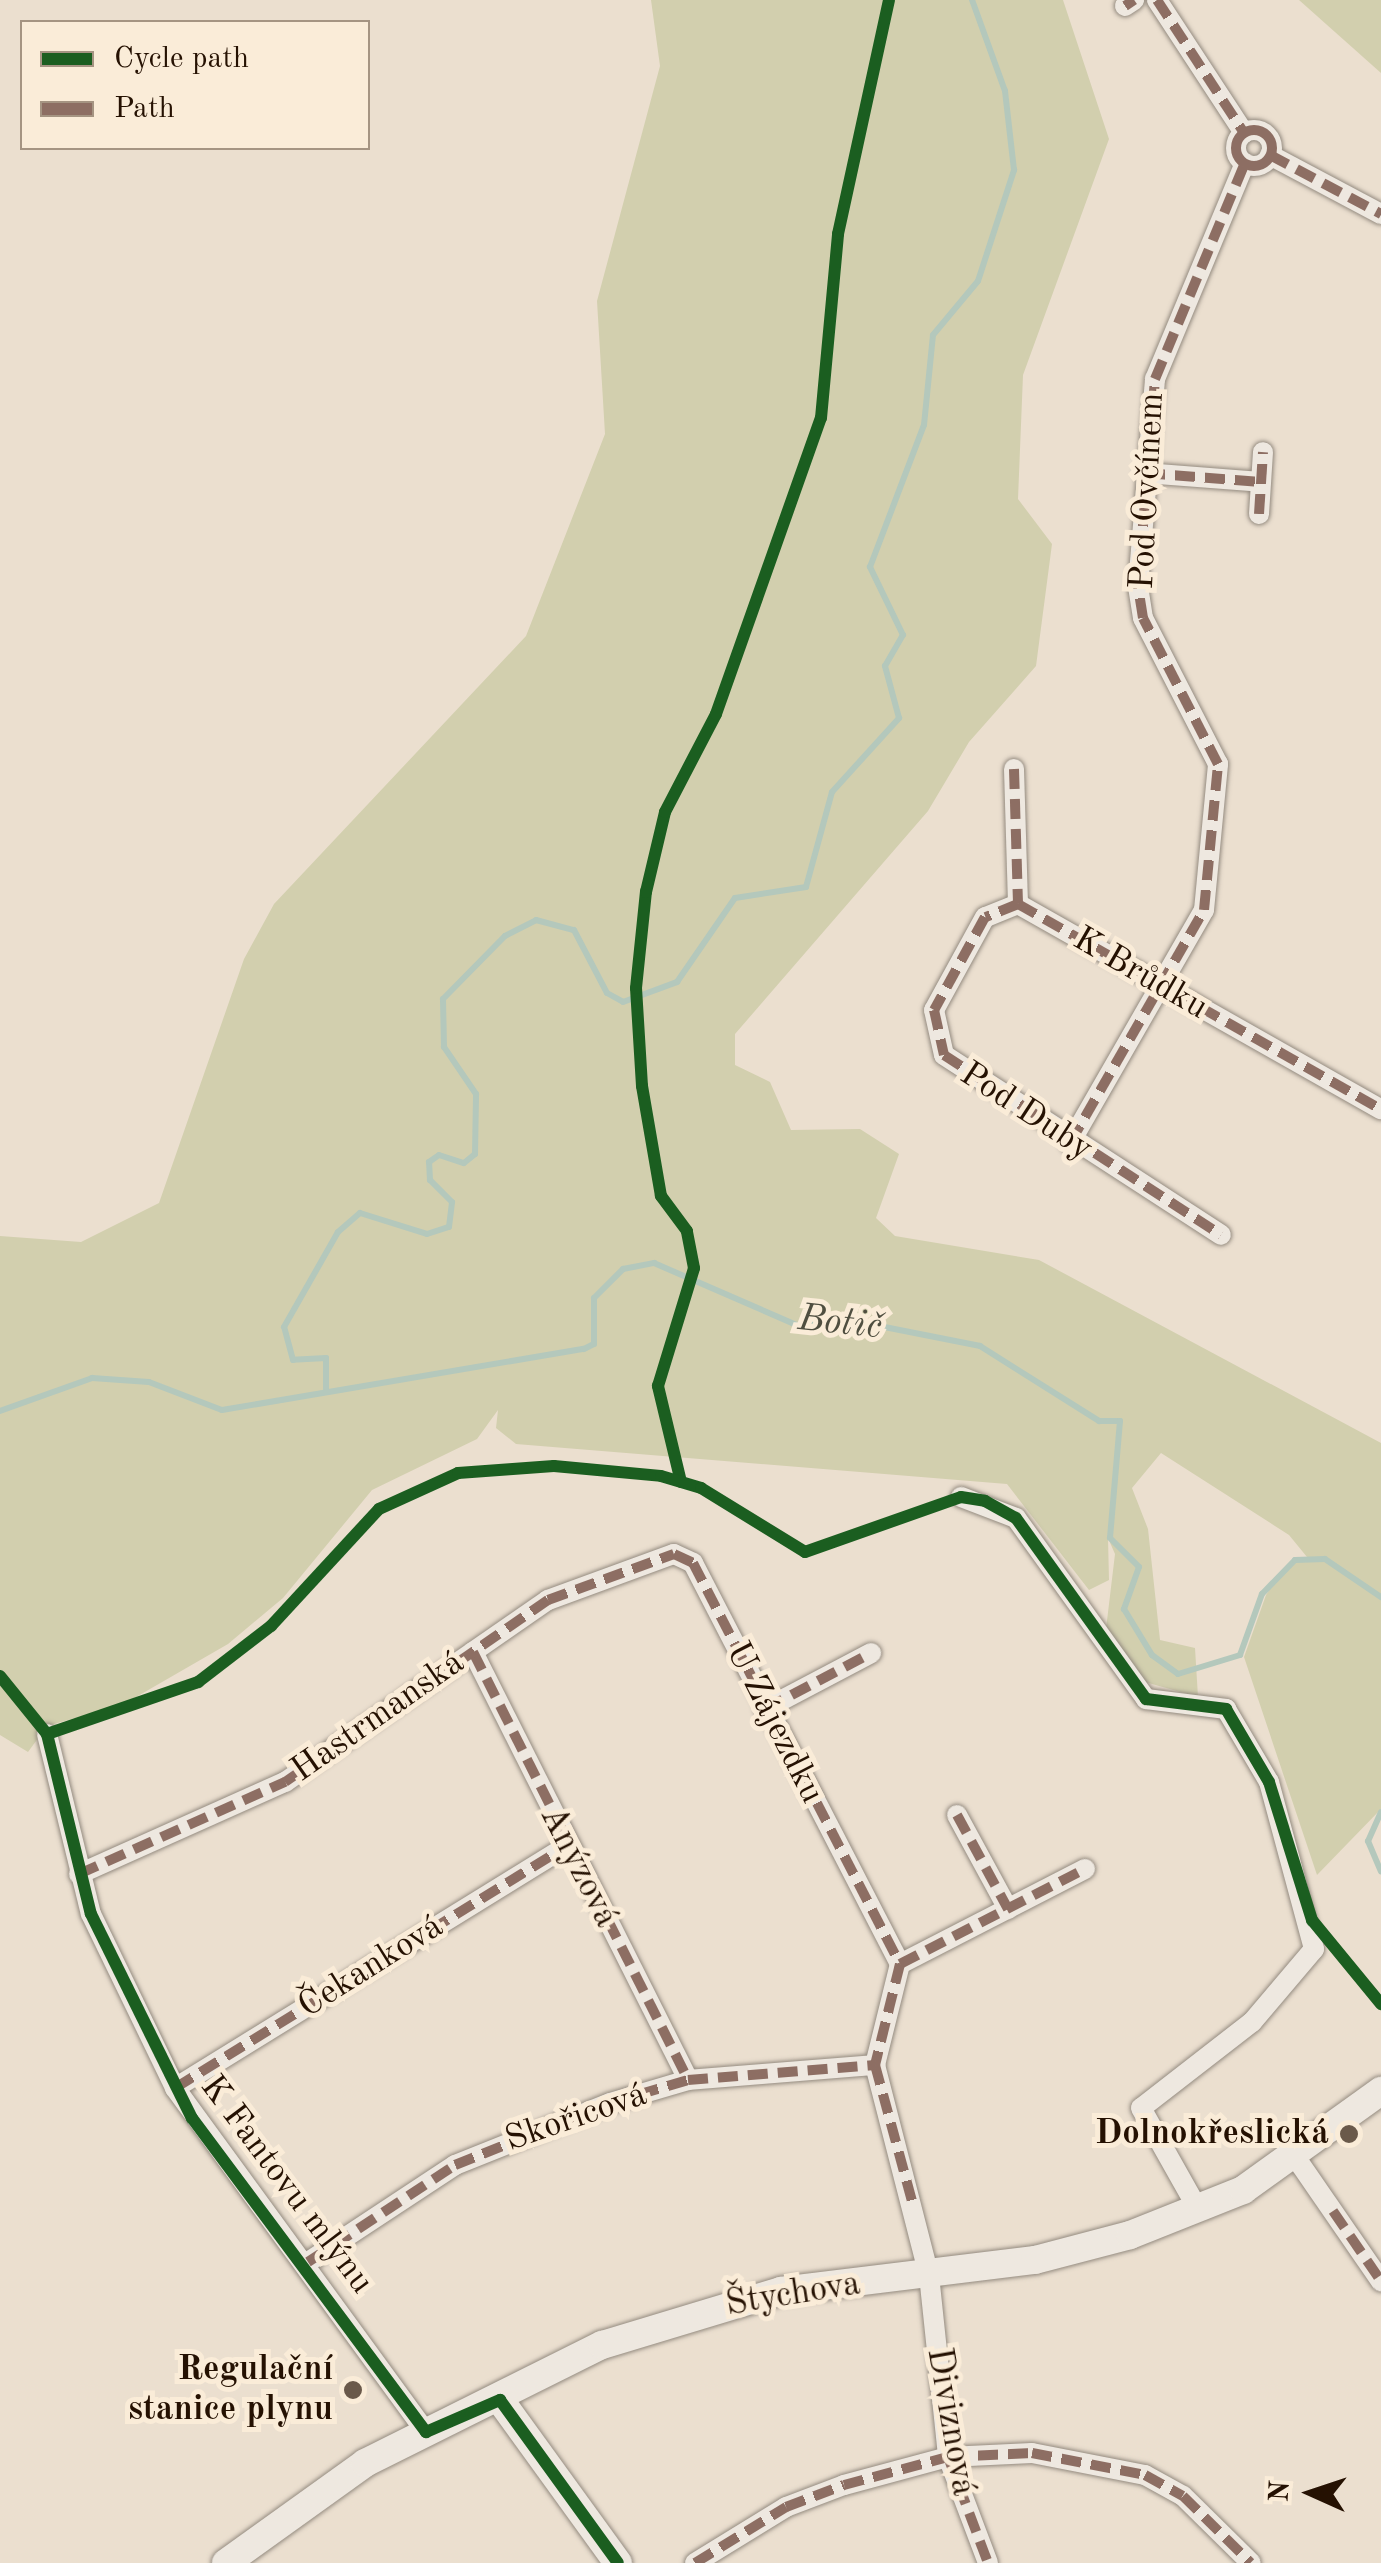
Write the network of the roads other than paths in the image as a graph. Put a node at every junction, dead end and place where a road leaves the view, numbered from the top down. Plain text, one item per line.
1 (1157, 0) edge
2 (1244, 133) junction
3 (1270, 155) junction
4 (1246, 163) junction
5 (1381, 214) edge
6 (1263, 452) dead end
7 (1145, 473) junction
8 (1262, 482) junction
9 (1260, 514) dead end
10 (1014, 769) dead end
11 (1018, 904) junction
12 (1162, 987) junction
13 (1381, 1109) edge
14 (1070, 1144) junction
15 (1221, 1235) dead end
16 (961, 1498) dead end
17 (674, 1554) joint
18 (473, 1652) junction
19 (871, 1653) dead end
20 (766, 1708) junction
21 (47, 1734) dead end
22 (957, 1815) dead end
23 (566, 1846) junction
24 (1085, 1869) dead end
25 (79, 1874) junction
26 (1008, 1908) junction
27 (900, 1964) junction
28 (876, 2065) junction
29 (688, 2080) junction
30 (175, 2088) junction
31 (1381, 2091) edge
32 (1296, 2158) junction
33 (1199, 2211) junction
34 (308, 2262) junction
35 (929, 2275) junction
36 (1381, 2281) edge
37 (500, 2400) junction
38 (426, 2432) junction
39 (948, 2457) junction
40 (226, 2563) edge
41 (618, 2563) edge
42 (695, 2563) edge
43 (988, 2563) edge
44 (1250, 2563) edge

1 - 2 street
2 - 3 street
2 - 4 street
3 - 4 street
3 - 5 street
4 - 7 street, Pod Ovčínem
6 - 8 street
7 - 8 street
7 - 12 street, Pod Ovčínem
8 - 9 street
10 - 11 street
11 - 12 street, K Brůdku
11 - 14 street, Pod Duby
12 - 13 street, K Brůdku
12 - 14 street, Pod Ovčínem
14 - 15 street, Pod Duby
16 - 33 street
17 - 18 street, Hastrmanská
17 - 20 street, U Zájezdku
18 - 23 street, Anýzová
18 - 25 street, Hastrmanská
19 - 20 street
20 - 27 street, U Zájezdku
21 - 25 street, K Fantovu mlýnu
22 - 26 street
23 - 29 street, Anýzová
23 - 30 street, Čekanková
24 - 26 street
25 - 30 street, K Fantovu mlýnu
26 - 27 street
27 - 28 street
28 - 29 street, Skořicová
28 - 35 street
29 - 34 street, Skořicová
30 - 34 street, K Fantovu mlýnu
31 - 32 street, Štychova
32 - 33 street, Štychova
32 - 36 street
33 - 35 street, Štychova
34 - 38 street, K Fantovu mlýnu
35 - 37 street, Štychova
35 - 39 street, Diviznová
37 - 38 street, Štychova
37 - 41 street
38 - 40 street, Štychova
39 - 42 street
39 - 43 street, Diviznová
39 - 44 street

